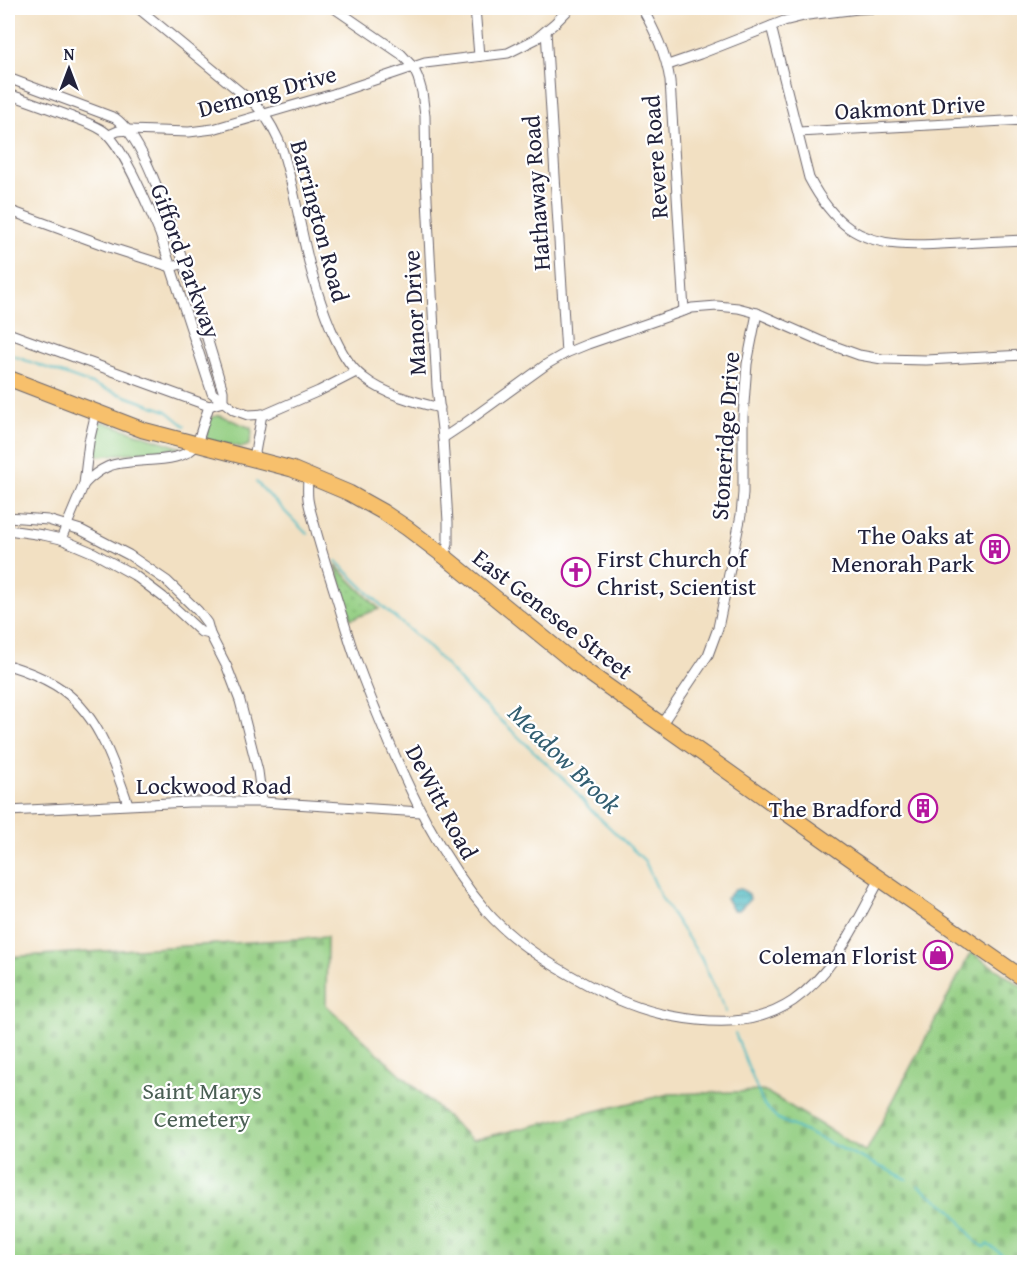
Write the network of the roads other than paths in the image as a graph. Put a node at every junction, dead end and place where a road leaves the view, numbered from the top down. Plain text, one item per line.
1 (138, 8) edge
2 (334, 8) edge
3 (476, 8) edge
4 (570, 8) edge
5 (642, 8) edge
6 (878, 8) edge
7 (771, 26) junction
8 (546, 31) junction
9 (479, 56) junction
10 (668, 65) junction
11 (413, 67) junction
12 (8, 78) edge
13 (8, 94) edge
14 (264, 115) junction
15 (1024, 120) edge
16 (128, 130) junction
17 (798, 132) junction
18 (109, 135) junction
19 (8, 210) edge
20 (1024, 240) edge
21 (185, 263) junction
22 (171, 267) junction
23 (684, 311) junction
24 (757, 313) junction
25 (8, 333) edge
26 (566, 353) junction
27 (1024, 355) edge
28 (356, 372) junction
29 (8, 378) edge
30 (223, 402) junction
31 (209, 406) junction
32 (440, 408) junction
33 (96, 412) junction
34 (262, 414) junction
35 (442, 438) junction
36 (197, 444) junction
37 (254, 458) junction
38 (309, 475) junction
39 (84, 484) junction
40 (8, 517) edge
41 (66, 525) junction
42 (8, 530) edge
43 (61, 539) junction
44 (444, 556) junction
45 (210, 634) junction
46 (8, 665) edge
47 (661, 725) junction
48 (262, 802) junction
49 (128, 804) junction
50 (8, 811) edge
51 (421, 812) junction
52 (880, 879) junction
53 (1024, 979) edge

1 - 14 street, Barrington Road
2 - 11 street
3 - 9 street
4 - 8 street, Demong Drive
5 - 10 street, Revere Road
6 - 7 street
7 - 10 street
7 - 17 street
8 - 9 street, Demong Drive
8 - 26 street, Hathaway Road
9 - 11 street, Demong Drive
10 - 23 street, Revere Road
11 - 14 street, Demong Drive
11 - 32 street, Manor Drive
12 - 16 street
13 - 18 street
14 - 16 street, Demong Drive
14 - 28 street, Barrington Road
15 - 17 street, Oakmont Drive
16 - 18 street, Demong Drive
16 - 21 street, Gifford Parkway
17 - 20 street
18 - 22 street, Gifford Parkway
19 - 22 street
21 - 22 street
21 - 30 street, Gifford Parkway
22 - 30 street, Gifford Parkway
23 - 24 street
23 - 26 street
24 - 27 street
24 - 47 street, Stoneridge Drive
25 - 31 street
26 - 35 street
28 - 32 street, Barrington Road
28 - 34 street
29 - 33 main road, East Genesee Street
30 - 31 street
30 - 34 street
31 - 36 street
32 - 35 street, Manor Drive
33 - 36 main road, East Genesee Street
33 - 39 street
34 - 37 street
35 - 44 street, Manor Drive
36 - 37 main road, East Genesee Street
36 - 39 street
37 - 38 main road, East Genesee Street
38 - 44 main road, East Genesee Street
38 - 51 street, DeWitt Road
39 - 41 street
40 - 41 street
41 - 43 street
41 - 45 street
42 - 43 street
43 - 45 street
44 - 47 main road, East Genesee Street
45 - 48 street
46 - 49 street
47 - 52 main road, East Genesee Street
48 - 49 street, Lockwood Road
48 - 51 street, Lockwood Road
49 - 50 street, Lockwood Road
51 - 52 street, DeWitt Road
52 - 53 main road, East Genesee Street

